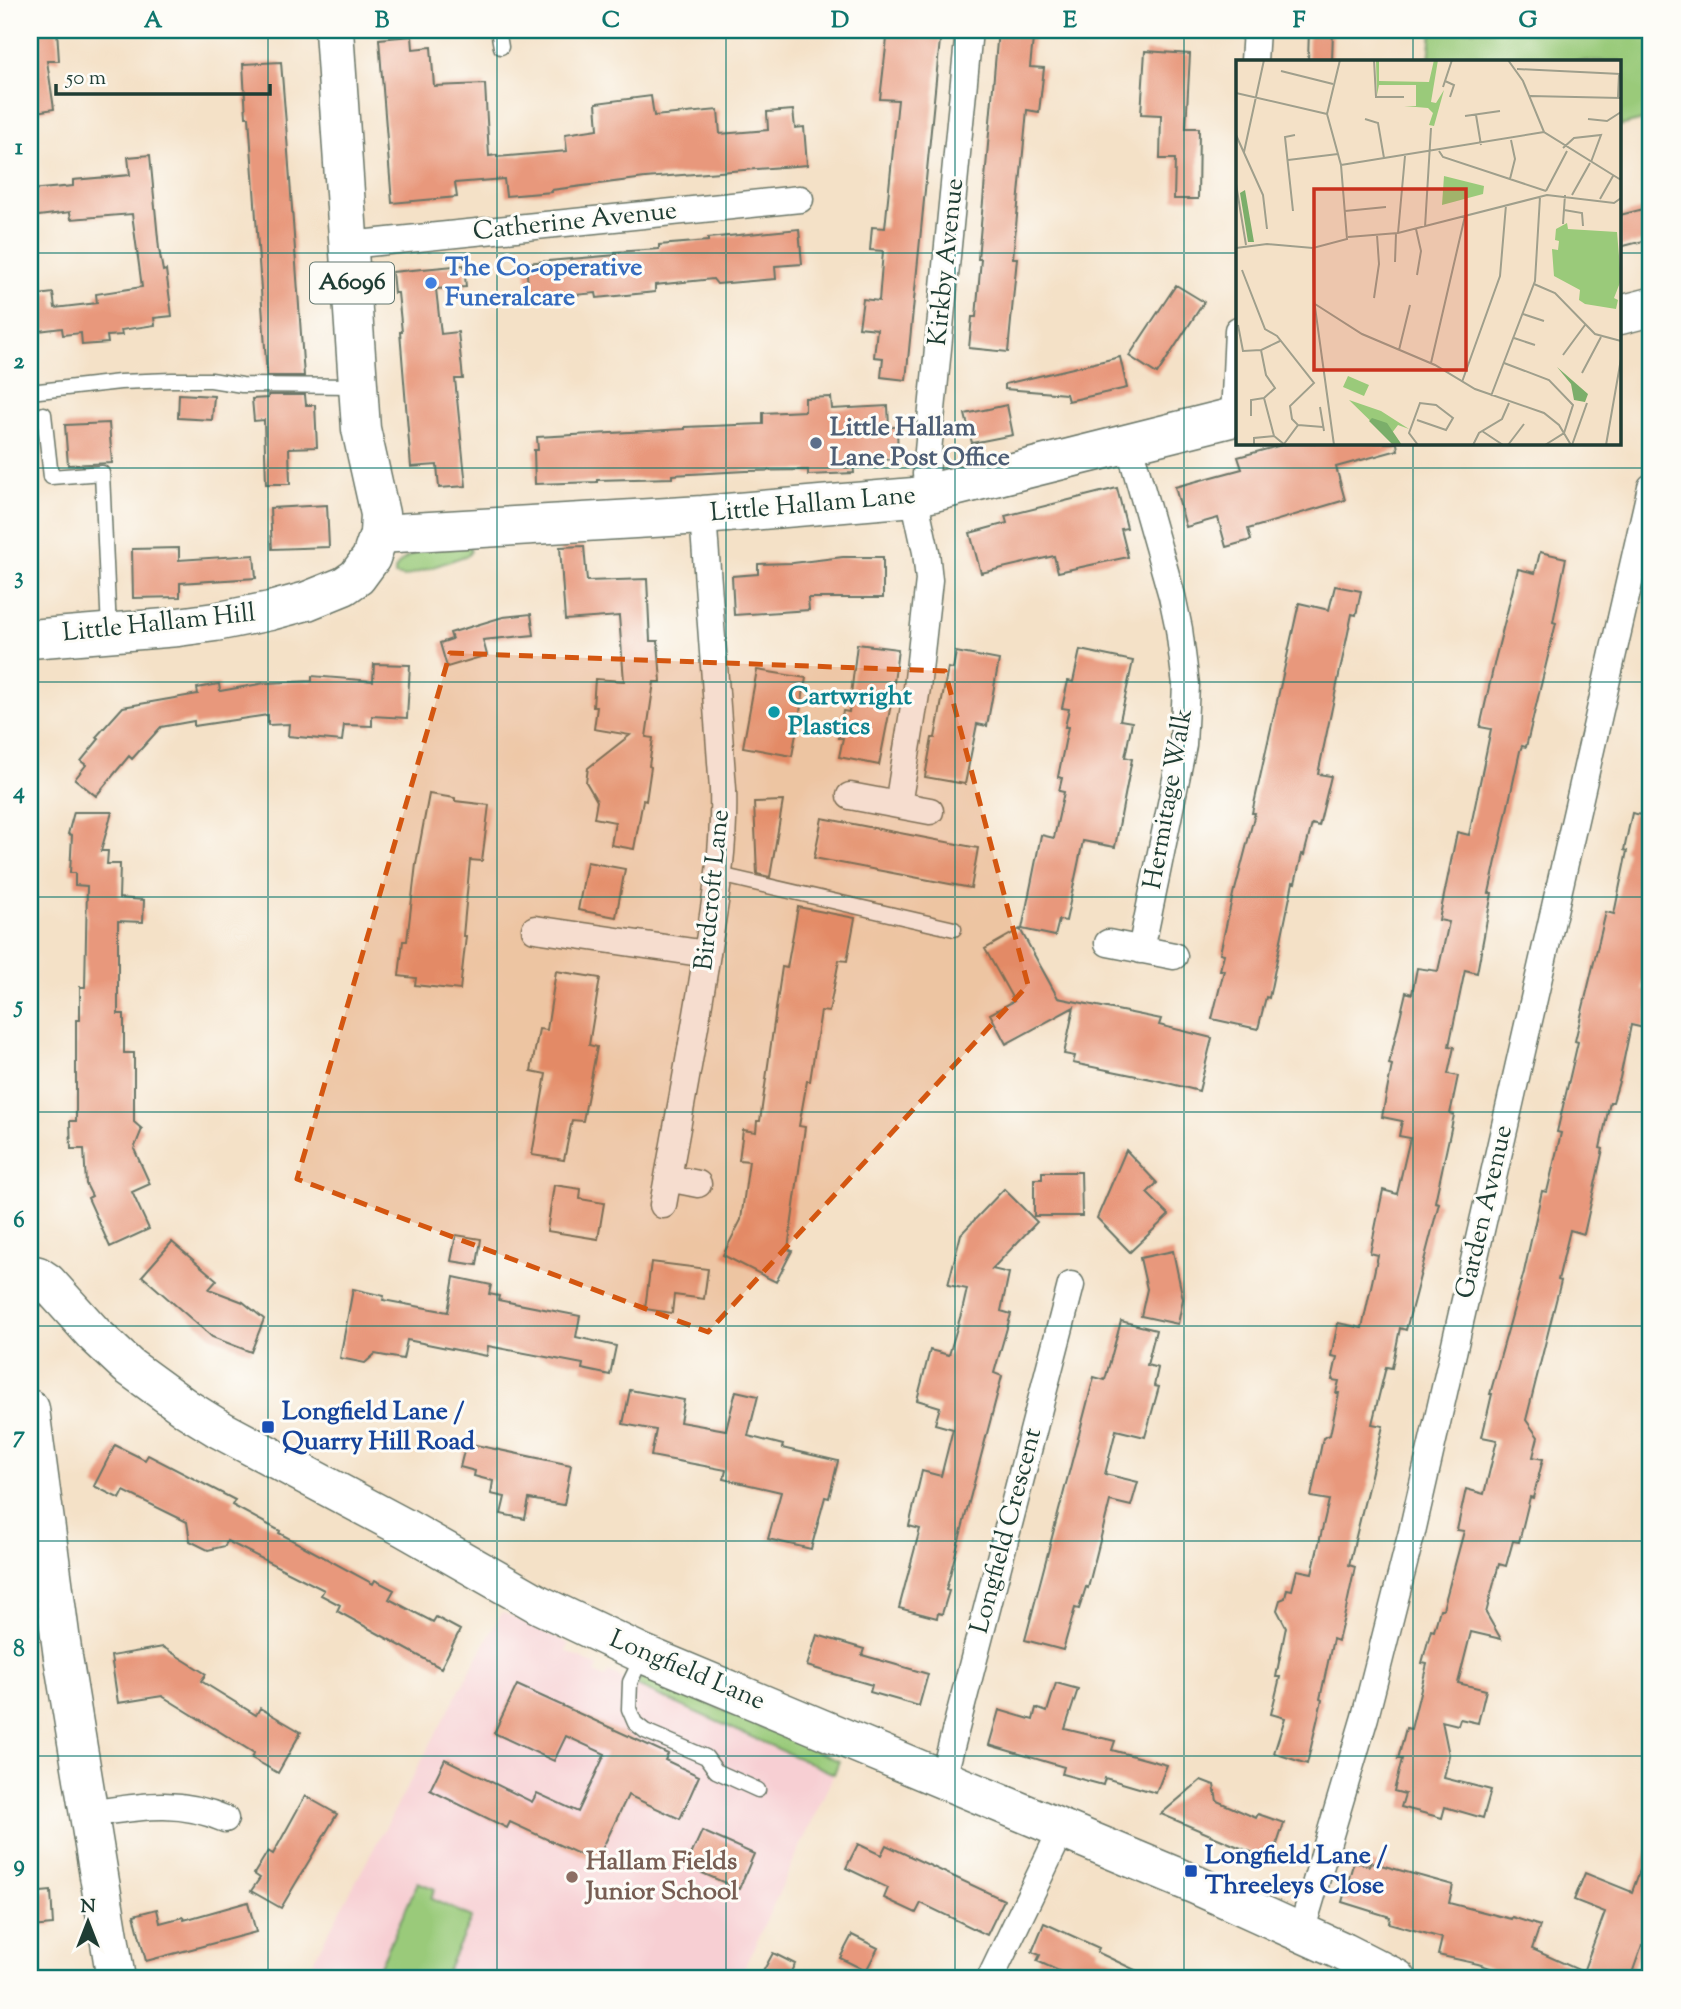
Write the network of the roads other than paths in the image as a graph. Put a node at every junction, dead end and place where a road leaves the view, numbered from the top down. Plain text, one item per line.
1 (334, 30) edge
2 (498, 30) edge
3 (970, 30) edge
4 (1256, 30) edge
5 (500, 47) dead end
6 (1254, 60) edge
7 (800, 199) dead end
8 (349, 246) junction
9 (1651, 307) edge
10 (1622, 314) edge
11 (359, 386) junction
12 (30, 391) edge
13 (44, 414) dead end
14 (1236, 417) edge
15 (1129, 444) junction
16 (1651, 487) edge
17 (921, 495) junction
18 (704, 515) junction
19 (379, 534) junction
20 (109, 632) junction
21 (30, 639) edge
22 (850, 796) dead end
23 (898, 805) junction
24 (930, 811) dead end
25 (720, 876) junction
26 (535, 929) dead end
27 (954, 929) dead end
28 (1108, 943) dead end
29 (1141, 950) junction
30 (707, 954) junction
31 (1174, 957) dead end
32 (668, 1178) junction
33 (698, 1185) dead end
34 (663, 1205) dead end
35 (30, 1274) edge
36 (1071, 1284) dead end
37 (30, 1409) edge
38 (643, 1654) junction
39 (943, 1778) junction
40 (758, 1790) dead end
41 (88, 1814) junction
42 (225, 1819) dead end
43 (1063, 1827) junction
44 (1301, 1931) junction
45 (116, 1979) edge
46 (990, 1979) edge
47 (1397, 1979) edge

1 - 8 street, A6096
2 - 5 lane
3 - 17 street, Kirkby Avenue
4 - 6 street
7 - 8 street, Catherine Avenue
8 - 11 street, A6096
9 - 10 street
11 - 12 lane
11 - 19 street, A6096
13 - 20 lane
14 - 15 street, Little Hallam Lane
15 - 17 street, Little Hallam Lane
15 - 29 street, Hermitage Walk
16 - 44 street, Garden Avenue
17 - 18 street, Little Hallam Lane
17 - 23 street, Kirkby Avenue
18 - 19 street, Little Hallam Lane
18 - 25 street, Birdcroft Lane
19 - 20 street, Little Hallam Hill / A6096
20 - 21 street, Little Hallam Hill / A6096
22 - 23 street
23 - 24 street
25 - 27 lane
25 - 30 street, Birdcroft Lane
26 - 30 street
28 - 29 street
29 - 31 street
30 - 32 street, Birdcroft Lane
32 - 33 street
32 - 34 street, Birdcroft Lane
35 - 38 street, Longfield Lane
36 - 39 street, Longfield Crescent
37 - 41 street
38 - 39 street, Longfield Lane
38 - 40 lane
39 - 43 street, Longfield Lane
41 - 42 street
41 - 45 street
43 - 44 street, Longfield Lane
43 - 46 street
44 - 47 street, Longfield Lane

